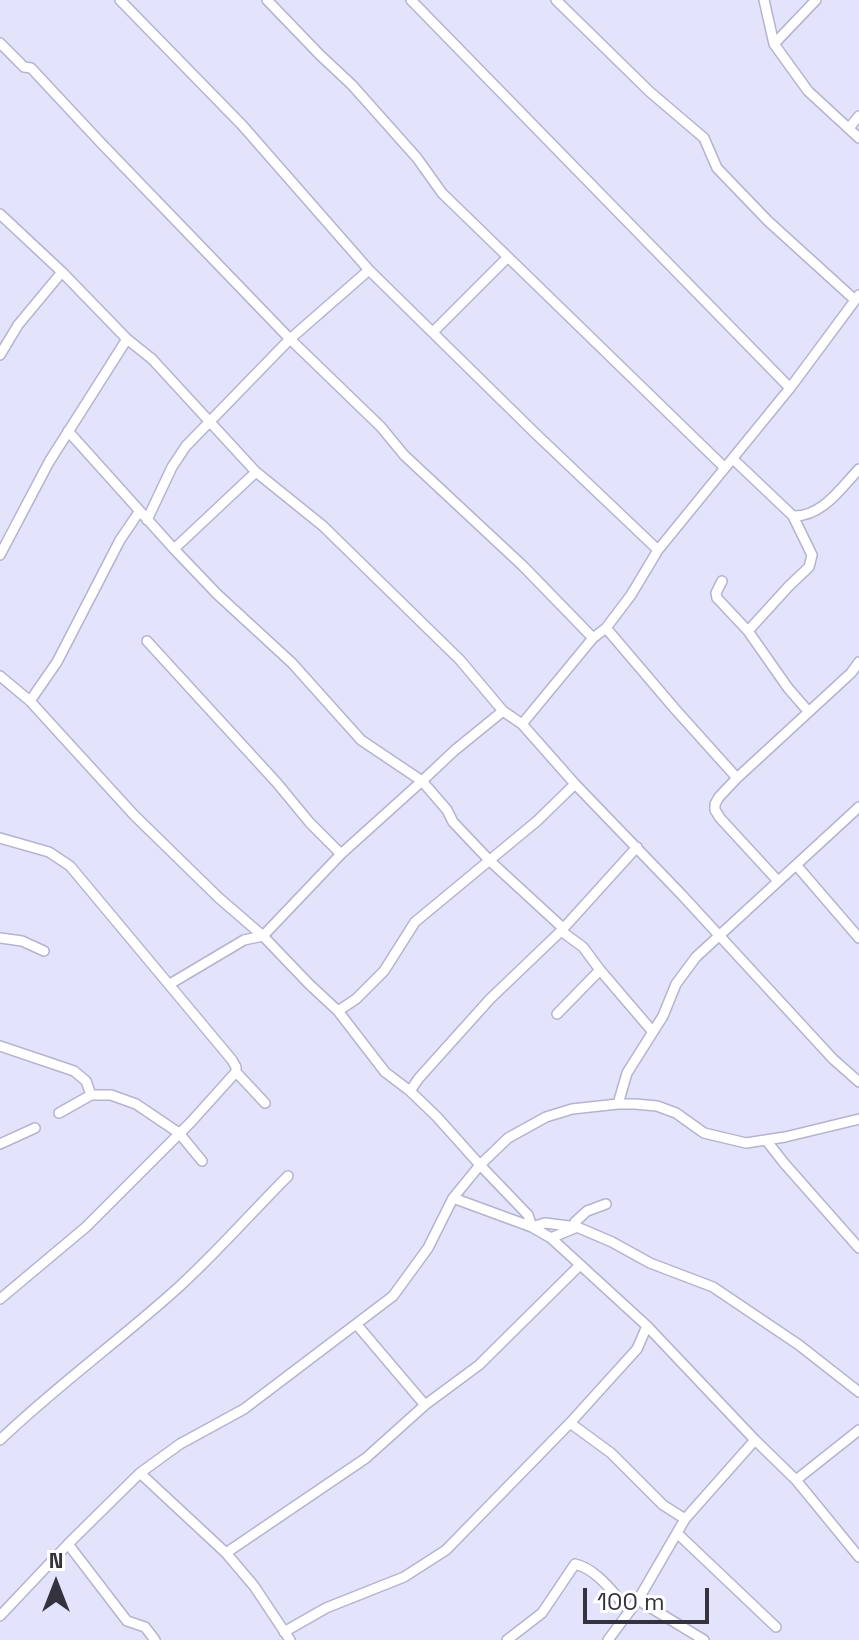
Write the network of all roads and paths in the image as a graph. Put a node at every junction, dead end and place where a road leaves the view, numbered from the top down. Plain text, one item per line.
1 (120, 0) edge
2 (267, 0) edge
3 (411, 0) edge
4 (556, 0) edge
5 (764, 0) edge
6 (816, 0) edge
7 (0, 43) edge
8 (774, 44) junction
9 (859, 116) edge
10 (849, 128) junction
11 (859, 138) edge
12 (1, 216) edge
13 (507, 258) junction
14 (369, 270) junction
15 (62, 272) junction
16 (857, 298) edge
17 (433, 332) junction
18 (127, 339) junction
19 (290, 339) junction
20 (0, 355) edge
21 (790, 388) junction
22 (210, 420) junction
23 (68, 431) junction
24 (733, 459) junction
25 (724, 467) junction
26 (859, 469) edge
27 (256, 472) junction
28 (143, 516) junction
29 (793, 516) junction
30 (174, 549) junction
31 (658, 550) junction
32 (0, 555) edge
33 (722, 581) dead end
34 (606, 628) junction
35 (748, 631) junction
36 (593, 638) junction
37 (147, 641) dead end
38 (859, 662) edge
39 (0, 677) edge
40 (30, 701) junction
41 (503, 711) junction
42 (808, 711) junction
43 (522, 724) junction
44 (737, 778) junction
45 (422, 781) junction
46 (575, 784) junction
47 (859, 807) edge
48 (0, 838) edge
49 (637, 847) junction
50 (341, 854) junction
51 (490, 861) junction
52 (797, 866) junction
53 (778, 881) junction
54 (572, 919) junction
55 (562, 930) junction
56 (263, 936) junction
57 (720, 936) junction
58 (0, 938) edge
59 (859, 938) edge
60 (583, 947) junction
61 (44, 951) dead end
62 (600, 970) junction
63 (170, 984) junction
64 (338, 1011) junction
65 (557, 1014) dead end
66 (653, 1032) junction
67 (0, 1046) edge
68 (236, 1072) junction
69 (859, 1082) edge
70 (410, 1091) junction
71 (91, 1095) junction
72 (265, 1103) dead end
73 (618, 1104) junction
74 (59, 1113) dead end
75 (859, 1119) edge
76 (35, 1128) dead end
77 (179, 1133) junction
78 (766, 1140) junction
79 (0, 1144) edge
80 (202, 1161) dead end
81 (480, 1165) junction
82 (288, 1176) dead end
83 (453, 1198) junction
84 (606, 1204) dead end
85 (532, 1227) junction
86 (577, 1227) junction
87 (551, 1238) junction
88 (856, 1242) edge
89 (580, 1265) junction
90 (0, 1299) edge
91 (357, 1325) junction
92 (647, 1326) junction
93 (859, 1392) edge
94 (425, 1405) junction
95 (570, 1423) junction
96 (859, 1430) edge
97 (0, 1440) edge
98 (755, 1440) junction
99 (140, 1473) junction
100 (796, 1480) junction
101 (685, 1519) junction
102 (677, 1533) junction
103 (68, 1544) junction
104 (226, 1553) junction
105 (859, 1557) edge
106 (638, 1600) junction
107 (629, 1610) junction
108 (0, 1616) edge
109 (776, 1627) dead end
110 (287, 1636) edge
111 (155, 1640) edge
112 (507, 1640) edge
113 (608, 1640) edge
114 (704, 1640) edge

1 - 14 street
2 - 13 street
3 - 21 street
4 - 16 street
5 - 8 street
6 - 8 street
7 - 19 street
8 - 10 street
9 - 10 street
10 - 11 street
12 - 15 street
13 - 17 street
13 - 25 street
14 - 17 street
14 - 19 street
15 - 18 street
15 - 20 street
16 - 21 street
17 - 31 street
18 - 22 street
18 - 23 street
19 - 22 street
19 - 36 street
21 - 24 street
22 - 27 street
22 - 28 street
23 - 28 street
23 - 32 street
24 - 25 street
24 - 29 street
25 - 31 street
26 - 29 street
27 - 30 street
27 - 41 street
28 - 30 street
28 - 40 street
29 - 35 street
30 - 45 street
31 - 34 street
33 - 35 street
34 - 36 street
34 - 44 street
35 - 42 street
36 - 43 street
37 - 50 street
38 - 42 street
39 - 40 street
40 - 56 street
41 - 43 street
41 - 45 street
42 - 44 street
43 - 46 street
44 - 53 street
45 - 50 street
45 - 51 street
46 - 49 street
46 - 51 street
47 - 52 street
48 - 63 street
49 - 54 street
49 - 57 street
50 - 56 street
51 - 55 street
51 - 64 street
52 - 53 street
52 - 59 street
53 - 57 street
54 - 55 street
54 - 60 street
55 - 60 street
55 - 70 street
56 - 63 street
56 - 64 street
57 - 66 street
57 - 69 street
58 - 61 street
60 - 62 street
62 - 65 street
62 - 66 street
63 - 68 street
64 - 70 street
66 - 73 street
67 - 71 street
68 - 72 street
68 - 77 street
70 - 81 street
71 - 74 street
71 - 77 street
73 - 78 street
73 - 81 street
75 - 78 street
76 - 79 street
77 - 80 street
77 - 90 street
78 - 88 street
81 - 83 street
81 - 85 street
82 - 97 street
83 - 85 street
83 - 91 street
84 - 86 street
85 - 86 street
85 - 87 street
86 - 87 street
86 - 93 street
87 - 89 street
89 - 92 street
89 - 94 street
91 - 94 street
91 - 99 street
92 - 95 street
92 - 98 street
94 - 104 street
95 - 101 street
95 - 110 street
96 - 100 street
98 - 100 street
98 - 101 street
99 - 103 street
99 - 104 street
100 - 105 street
101 - 102 street
102 - 106 street
102 - 109 street
103 - 108 street
103 - 111 street
104 - 110 street
106 - 107 street
106 - 114 street
107 - 112 street
107 - 113 street

